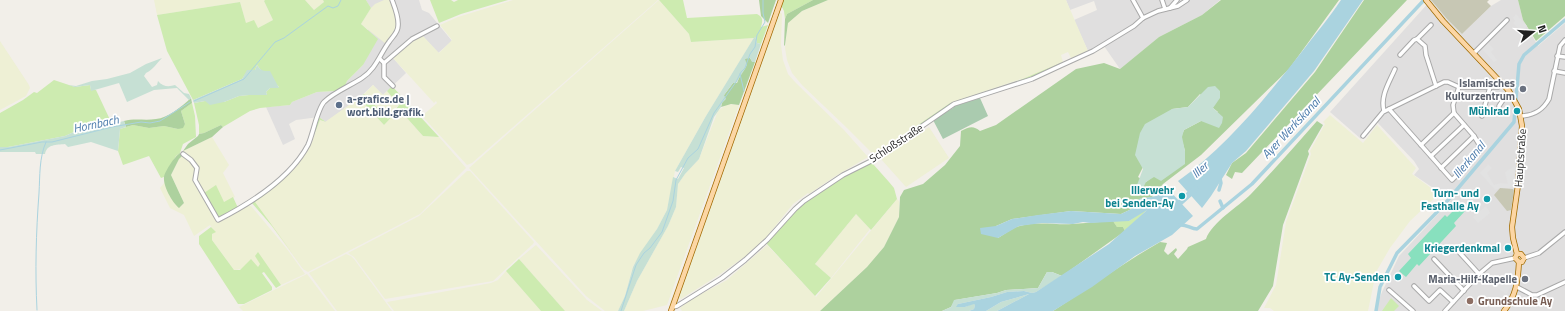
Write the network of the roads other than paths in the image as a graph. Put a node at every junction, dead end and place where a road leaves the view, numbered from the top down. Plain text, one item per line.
1 (392, 0) edge
2 (781, 0) edge
3 (1133, 0) edge
4 (1162, 0) edge
5 (1177, 0) edge
6 (1187, 0) edge
7 (1427, 2) edge
8 (1167, 9) junction
9 (1143, 18) junction
10 (1507, 20) dead end
11 (1431, 25) dead end
12 (437, 26) dead end
13 (1419, 38) junction
14 (1565, 40) edge
15 (1474, 53) junction
16 (1400, 55) dead end
17 (1557, 56) junction
18 (1565, 57) edge
19 (380, 59) junction
20 (384, 64) junction
21 (1395, 69) dead end
22 (1554, 71) junction
23 (1565, 73) edge
24 (1503, 83) junction
25 (393, 86) dead end
26 (1436, 86) junction
27 (1490, 86) junction
28 (1459, 87) junction
29 (1510, 92) junction
30 (1389, 110) junction
31 (1499, 110) dead end
32 (1384, 112) junction
33 (1454, 113) junction
34 (1482, 116) dead end
35 (1522, 116) junction
36 (1464, 125) junction
37 (1363, 136) dead end
38 (1474, 136) junction
39 (1421, 145) junction
40 (183, 154) dead end
41 (1431, 156) junction
42 (1441, 168) junction
43 (1565, 232) edge
44 (1459, 252) dead end
45 (1516, 256) junction
46 (1524, 258) junction
47 (1434, 259) dead end
48 (1519, 262) junction
49 (1479, 274) junction
50 (1565, 282) edge
51 (1414, 286) dead end
52 (1517, 287) junction
53 (1389, 290) dead end
54 (1464, 291) junction
55 (1453, 302) junction
56 (672, 309) edge
57 (1413, 311) edge
58 (1445, 311) edge
59 (1504, 311) edge

1 - 19 street
2 - 56 main road
3 - 9 street
4 - 8 street
5 - 8 street, Schloßstraße
6 - 8 street, Schloßstraße
7 - 15 main road, Hauptstraße
8 - 9 street, Schloßstraße
9 - 56 street, Schloßstraße
10 - 15 street
11 - 13 street
12 - 20 street
13 - 16 street
13 - 26 street
14 - 17 street
15 - 24 main road, Hauptstraße
17 - 18 street
17 - 22 street
19 - 20 street
19 - 40 street
20 - 25 street
21 - 32 street
22 - 23 street
22 - 35 street
24 - 27 street
24 - 29 main road, Hauptstraße
26 - 28 street
26 - 30 street
27 - 28 street
27 - 34 street
28 - 33 street
29 - 31 street
29 - 35 main road, Hauptstraße
30 - 32 street
30 - 39 street
32 - 37 street
33 - 36 street
33 - 39 street
35 - 45 main road, Hauptstraße
36 - 38 street
36 - 41 street
38 - 42 street
38 - 42 street
39 - 41 street
41 - 42 street
43 - 46 street
44 - 49 street
45 - 46 main road
45 - 48 main road
45 - 49 street
46 - 48 main road
47 - 54 street
48 - 52 main road
49 - 54 street
50 - 52 street
51 - 55 street
52 - 59 main road
53 - 57 street
54 - 55 street
55 - 58 street

